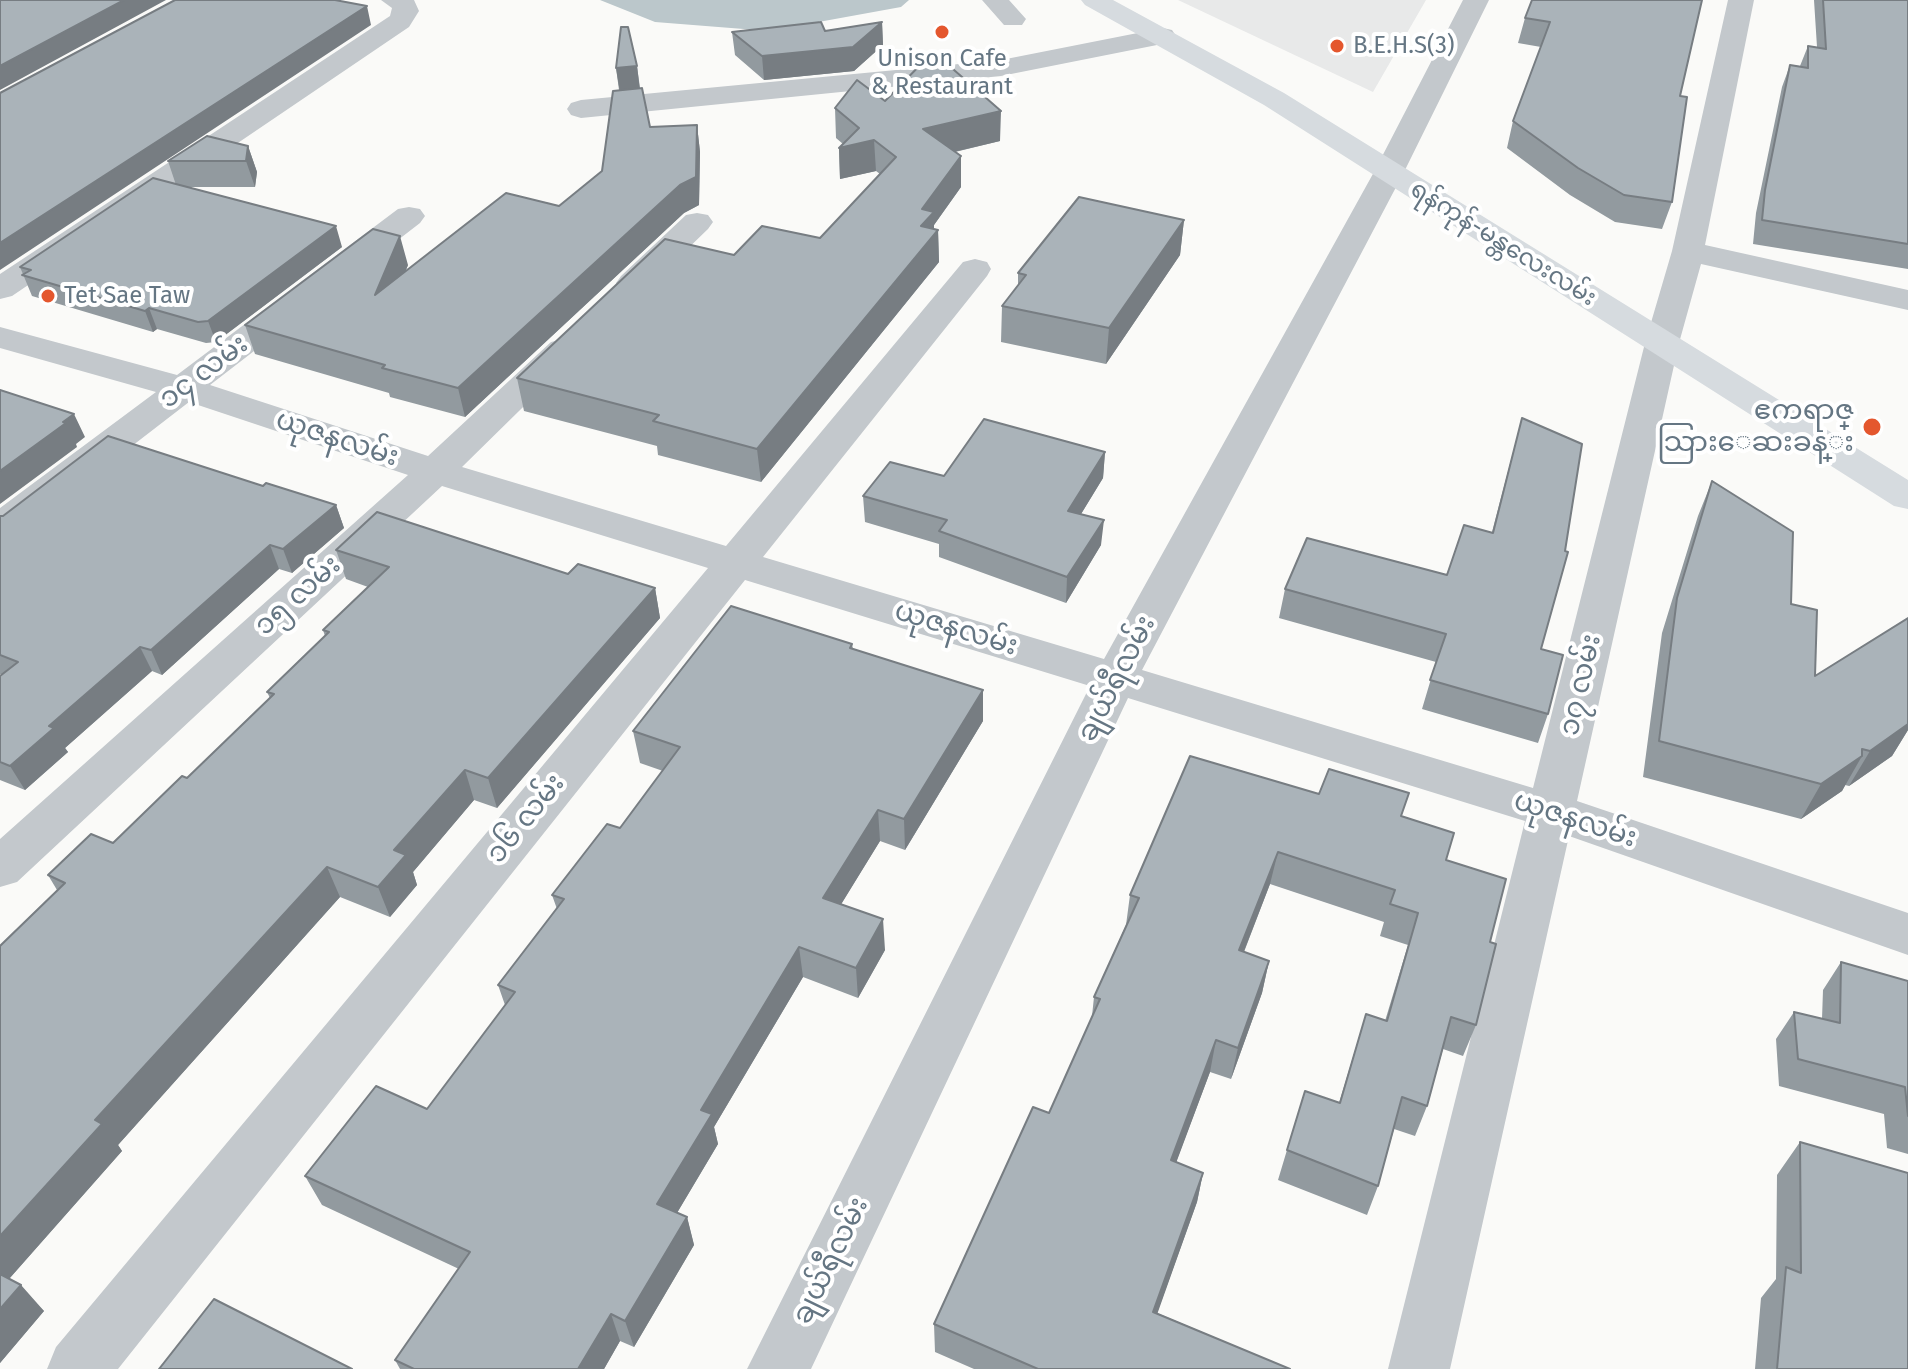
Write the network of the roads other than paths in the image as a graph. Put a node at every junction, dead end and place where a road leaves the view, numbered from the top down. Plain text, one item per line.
1 (394, 0) edge
2 (1094, 0) edge
3 (1476, 0) edge
4 (1741, 0) edge
5 (1163, 36) junction
6 (581, 109) dead end
7 (1389, 172) junction
8 (409, 216) dead end
9 (697, 222) dead end
10 (1688, 251) junction
11 (975, 269) dead end
12 (0, 289) edge
13 (1908, 300) edge
14 (0, 337) edge
15 (1662, 343) junction
16 (183, 388) junction
17 (435, 471) junction
18 (1908, 497) edge
19 (0, 528) edge
20 (736, 561) junction
21 (1116, 678) junction
22 (1551, 811) junction
23 (0, 868) edge
24 (1908, 934) edge
25 (78, 1369) edge
26 (778, 1369) edge
27 (1419, 1369) edge

1 - 12 street
2 - 5 main road, ရန်ကုန်-မန္တလေးလမ်း
3 - 7 street, ချယ်ရီလမ်း
4 - 10 street, ၁၇ လမ်း
5 - 6 street
5 - 7 main road, ရန်ကုန်-မန္တလေးလမ်း
7 - 15 main road, ရန်ကုန်-မန္တလေးလမ်း
7 - 21 street, ချယ်ရီလမ်း
8 - 16 street, ၁၄ လမ်း
9 - 17 street, ၁၅ လမ်း
10 - 13 street
10 - 15 street, ၁၇ လမ်း
11 - 20 street, ၁၆ လမ်း
14 - 16 street, ယုဇနလမ်း
15 - 18 main road, ရန်ကုန်-မန္တလေးလမ်း
15 - 22 street, ၁၇ လမ်း
16 - 17 street, ယုဇနလမ်း
16 - 19 street, ၁၄ လမ်း
17 - 20 street, ယုဇနလမ်း
17 - 23 street, ၁၅ လမ်း
20 - 21 street, ယုဇနလမ်း
20 - 25 street, ၁၆ လမ်း
21 - 22 street, ယုဇနလမ်း
21 - 26 street, ချယ်ရီလမ်း
22 - 24 street, ယုဇနလမ်း
22 - 27 street, ၁၇ လမ်း

